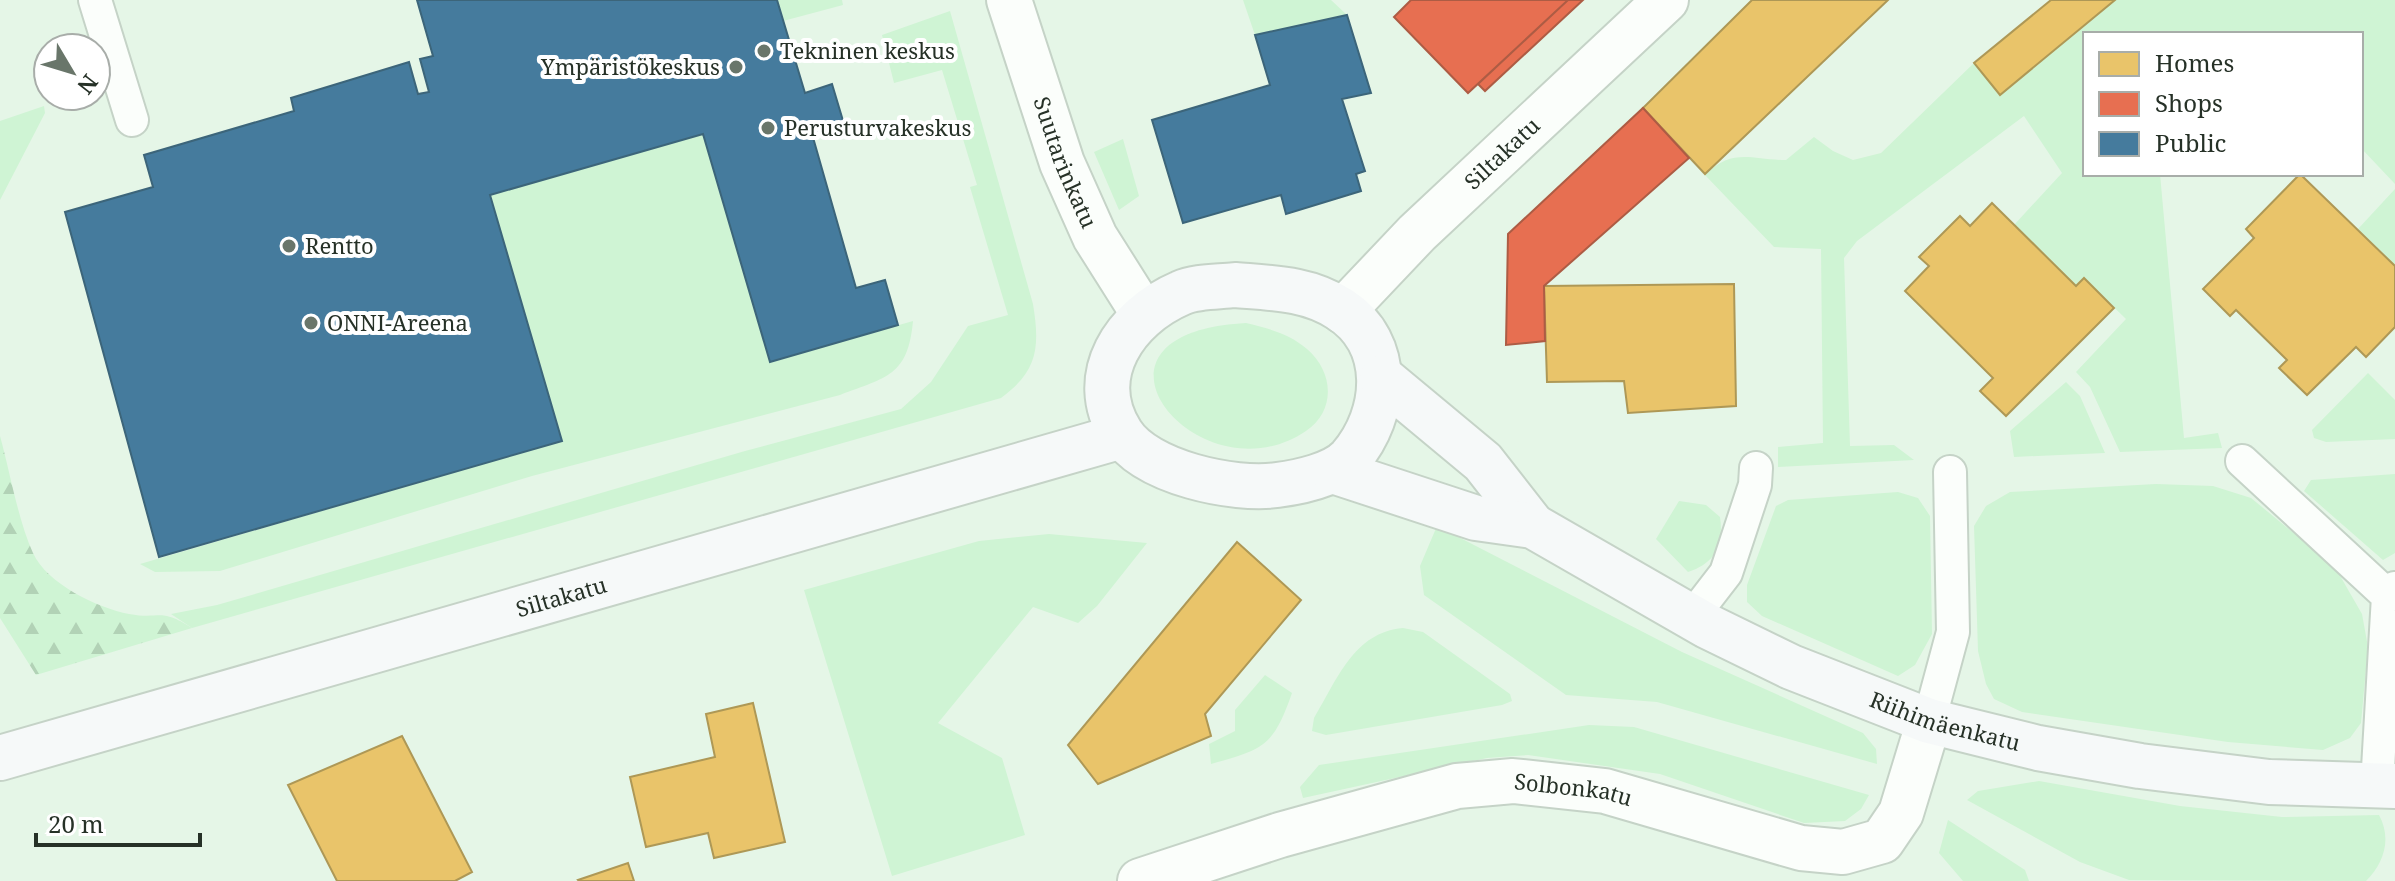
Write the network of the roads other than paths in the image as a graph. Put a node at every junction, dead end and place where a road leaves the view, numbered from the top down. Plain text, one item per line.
1 (95, 0) edge
2 (1009, 0) edge
3 (1666, 0) edge
4 (132, 120) dead end
5 (1343, 311) junction
6 (1143, 313) junction
7 (1382, 378) junction
8 (1122, 436) junction
9 (2242, 461) dead end
10 (1756, 468) dead end
11 (1333, 471) junction
12 (1950, 472) dead end
13 (1533, 526) junction
14 (2391, 592) edge
15 (1692, 617) junction
16 (1929, 721) junction
17 (0, 758) edge
18 (2386, 786) edge
19 (1140, 881) edge

1 - 4 lane
2 - 6 street, Suutarinkatu
3 - 5 street, Siltakatu
5 - 6 street
5 - 7 street
6 - 8 street
7 - 11 street
7 - 13 street, Riihimäenkatu
8 - 11 street
8 - 17 street, Siltakatu
9 - 14 lane
10 - 15 lane
11 - 13 street, Riihimäenkatu
12 - 16 lane
13 - 15 street, Riihimäenkatu
14 - 18 lane
15 - 16 street, Riihimäenkatu
16 - 18 street, Riihimäenkatu
16 - 19 street, Solbonkatu

